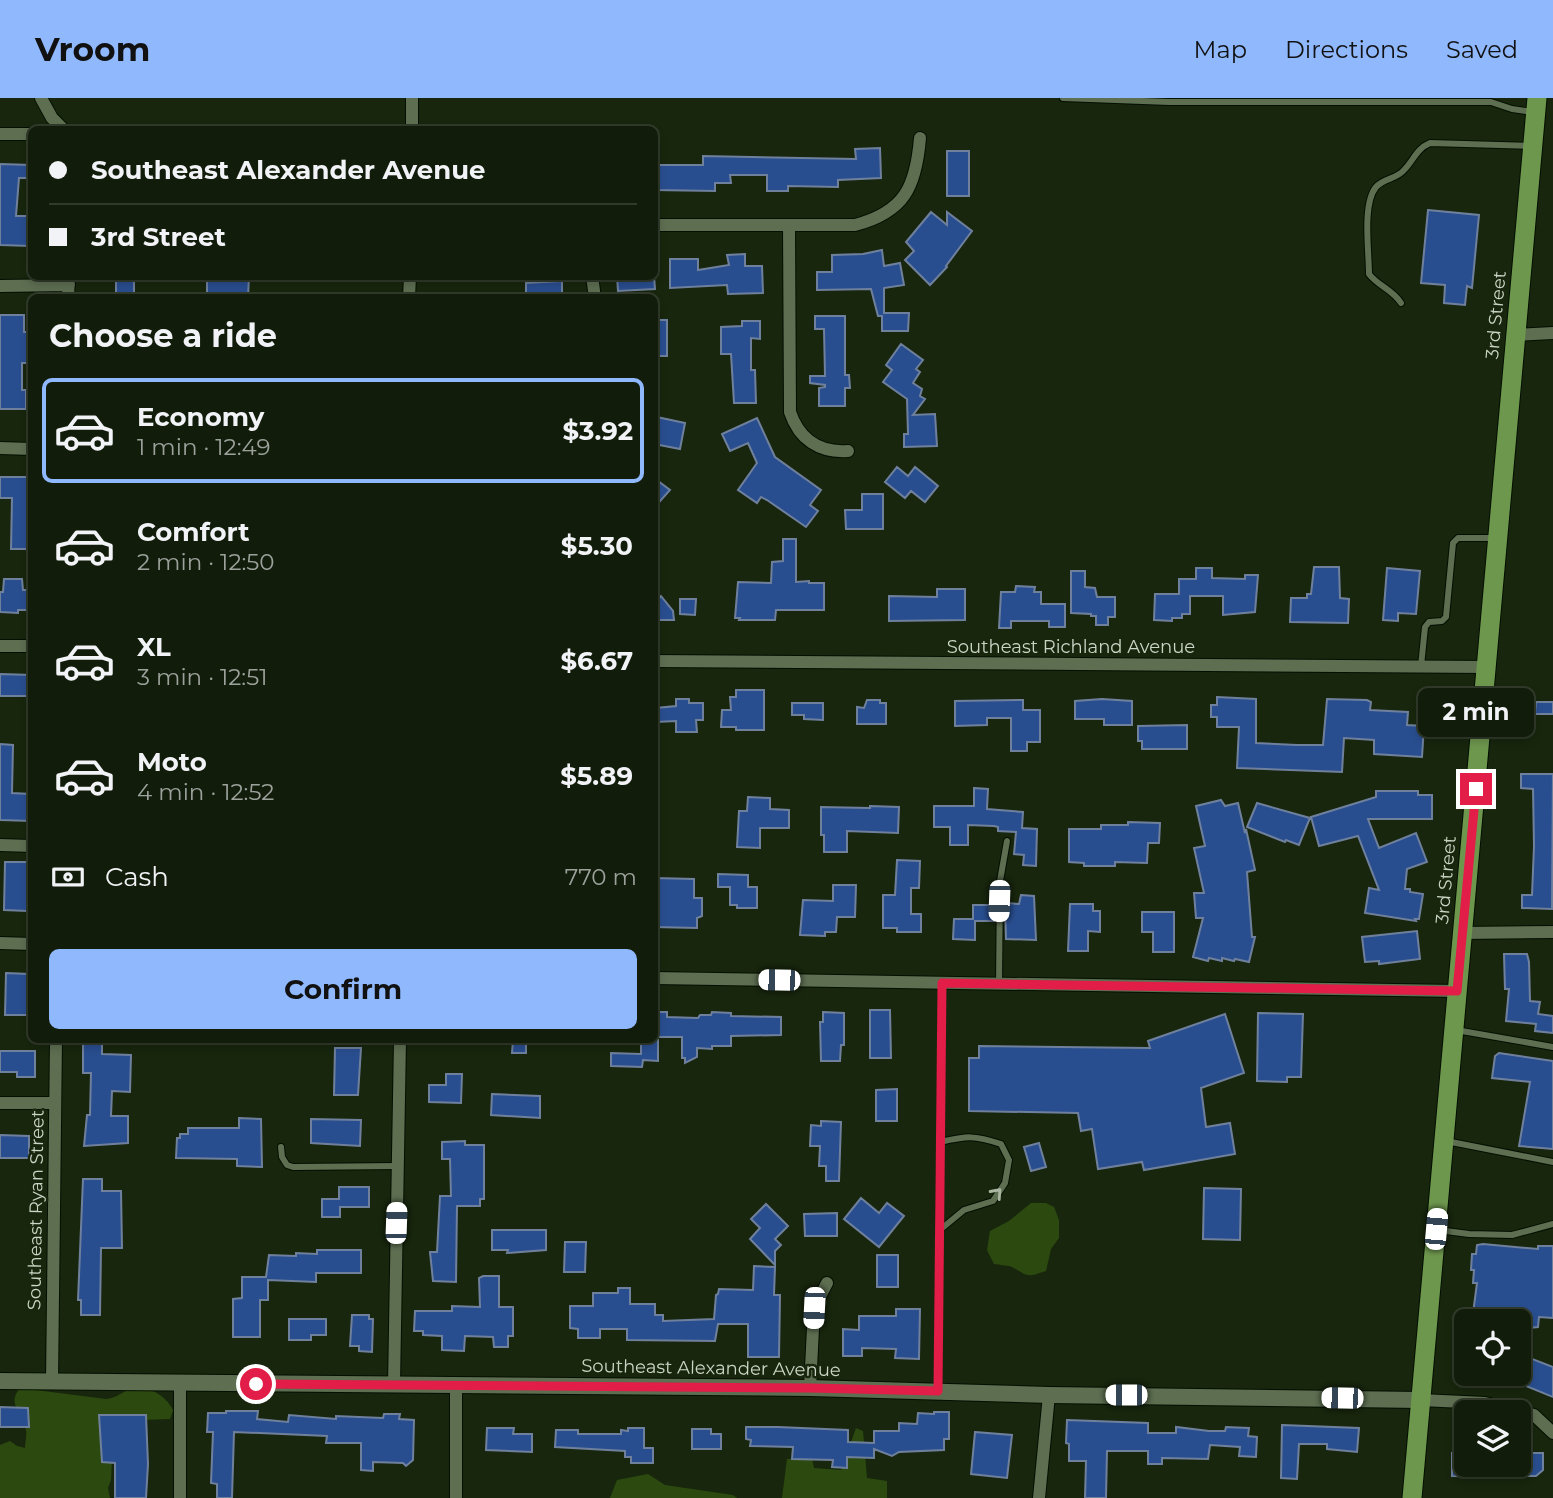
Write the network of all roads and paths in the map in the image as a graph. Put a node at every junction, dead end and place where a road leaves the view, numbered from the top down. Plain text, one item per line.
1 (41, 98) edge
2 (412, 98) edge
3 (1063, 98) edge
4 (1491, 100) edge
5 (1536, 105) edge
6 (60, 126) edge
7 (412, 126) edge
8 (0, 134) edge
9 (28, 134) edge
10 (920, 138) dead end
11 (1532, 146) junction
12 (658, 225) edge
13 (789, 225) junction
14 (0, 286) edge
15 (69, 286) edge
16 (1401, 303) dead end
17 (1553, 333) edge
18 (1515, 335) junction
19 (0, 448) edge
20 (28, 449) edge
21 (848, 451) dead end
22 (1497, 538) junction
23 (0, 646) edge
24 (28, 646) edge
25 (658, 661) edge
26 (1422, 666) junction
27 (1487, 667) junction
28 (1007, 841) dead end
29 (0, 845) edge
30 (28, 845) edge
31 (1553, 932) edge
32 (1462, 933) junction
33 (0, 943) edge
34 (28, 944) edge
35 (658, 978) edge
36 (942, 983) junction
37 (999, 984) junction
38 (1457, 991) junction
39 (1454, 1029) junction
40 (56, 1043) edge
41 (400, 1043) edge
42 (1553, 1047) edge
43 (0, 1103) edge
44 (55, 1103) junction
45 (1444, 1141) junction
46 (940, 1142) junction
47 (281, 1147) dead end
48 (1553, 1163) edge
49 (397, 1166) junction
50 (1553, 1223) edge
51 (941, 1229) junction
52 (1436, 1229) junction
53 (827, 1283) dead end
54 (0, 1381) edge
55 (52, 1382) junction
56 (180, 1384) junction
57 (394, 1385) junction
58 (456, 1386) junction
59 (810, 1388) junction
60 (938, 1391) junction
61 (1049, 1395) junction
62 (1421, 1400) junction
63 (1553, 1433) edge
64 (180, 1498) edge
65 (456, 1498) edge
66 (1039, 1498) edge
67 (1412, 1498) edge

1 - 6 street
2 - 7 street
3 - 4 lane
4 - 5 lane
5 - 11 highway, 3rd Street
8 - 9 street
10 - 13 street
11 - 16 lane
11 - 18 highway, 3rd Street
12 - 13 street
13 - 21 street
14 - 15 street
17 - 18 street
18 - 22 highway, 3rd Street
19 - 20 street
22 - 26 lane
22 - 27 highway, 3rd Street
23 - 24 street
25 - 26 street, Southeast Richland Avenue
26 - 27 street, Southeast Richland Avenue
27 - 32 highway, 3rd Street
28 - 37 lane
29 - 30 street
31 - 32 street
32 - 38 highway, 3rd Street
33 - 34 street
35 - 36 street
36 - 37 street
36 - 46 lane
37 - 38 street
38 - 39 highway, 3rd Street
39 - 42 lane
39 - 45 highway, 3rd Street
40 - 44 street, Southeast Ryan Street
41 - 49 street
43 - 44 street
44 - 55 street, Southeast Ryan Street
45 - 48 lane
45 - 52 highway, 3rd Street
46 - 51 lane
51 -> 46 lane
47 - 49 lane
49 - 57 street
50 - 52 lane
51 - 60 lane
52 - 62 highway, 3rd Street
53 - 59 street
54 - 55 street, Southeast Alexander Avenue
55 - 56 street, Southeast Alexander Avenue
56 - 57 street, Southeast Alexander Avenue
56 - 64 street
57 - 58 street, Southeast Alexander Avenue
58 - 59 street, Southeast Alexander Avenue
58 - 65 street
59 - 60 street, Southeast Alexander Avenue
60 - 61 street, Southeast Alexander Avenue
61 - 62 street, Southeast Alexander Avenue
61 - 66 street
62 - 63 street
62 - 67 highway, 3rd Street

